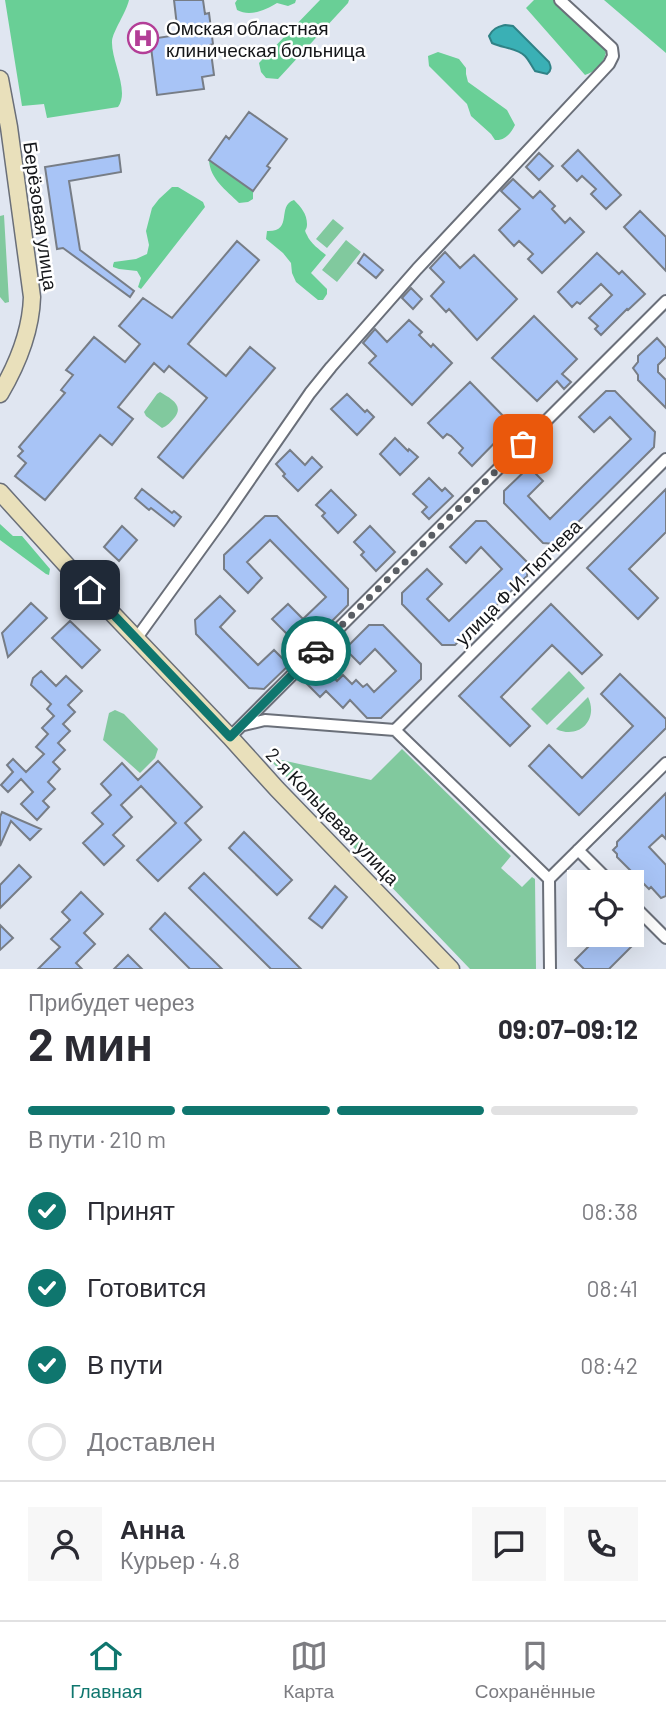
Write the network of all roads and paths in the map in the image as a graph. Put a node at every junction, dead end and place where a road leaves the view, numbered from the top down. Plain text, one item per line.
1 (560, 0) edge
2 (0, 79) edge
3 (666, 301) edge
4 (0, 394) edge
5 (666, 458) edge
6 (0, 492) edge
7 (0, 503) edge
8 (69, 569) junction
9 (136, 639) junction
10 (395, 730) junction
11 (236, 731) junction
12 (666, 762) edge
13 (578, 850) junction
14 (598, 870) edge
15 (549, 879) junction
16 (644, 916) edge
17 (666, 938) edge
18 (451, 969) edge
19 (550, 969) edge

1 - 9 street
2 - 4 main road, Берёзовая улица
3 - 11 street
5 - 10 street, улица Ф.И.Тютчева
6 - 8 main road, 2-я Кольцевая улица
7 - 8 main road, 2-я Кольцевая улица
8 - 9 main road, 2-я Кольцевая улица
9 - 11 main road, 2-я Кольцевая улица
10 - 11 street
10 - 15 street
11 - 18 main road, 2-я Кольцевая улица
12 - 13 street
13 - 14 street
13 - 15 street
15 - 19 street
16 - 17 street

